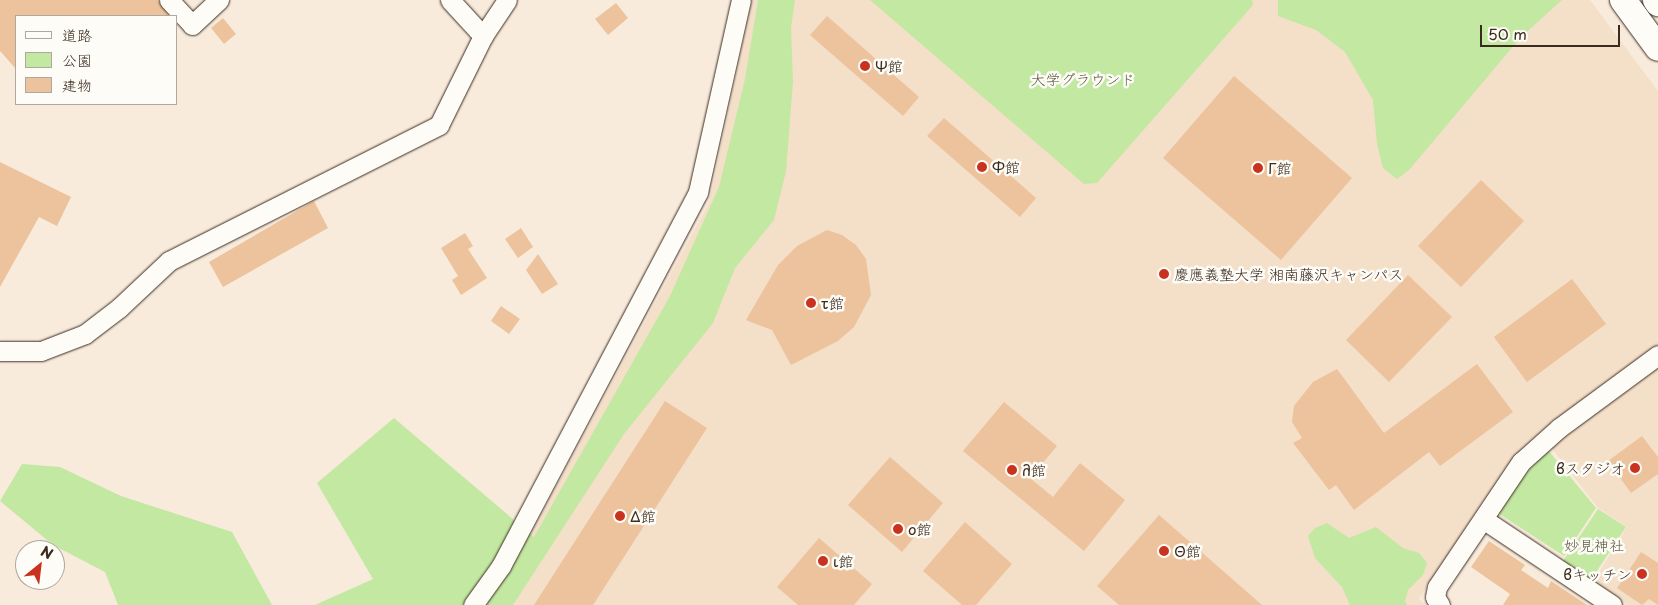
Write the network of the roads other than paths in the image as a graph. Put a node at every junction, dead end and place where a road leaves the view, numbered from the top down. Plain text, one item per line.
1 (169, 0) edge
2 (219, 0) edge
3 (450, 0) edge
4 (507, 0) edge
5 (741, 0) edge
6 (1623, 0) edge
7 (1656, 0) edge
8 (1658, 3) edge
9 (484, 36) junction
10 (1658, 48) edge
11 (0, 351) edge
12 (1658, 355) edge
13 (1483, 519) junction
14 (473, 605) edge
15 (1440, 605) edge
16 (1612, 605) edge

1 - 2 street
3 - 9 street
4 - 9 street
5 - 14 street
6 - 10 street
7 - 8 street
9 - 11 street
12 - 13 street
13 - 15 street
13 - 16 street

